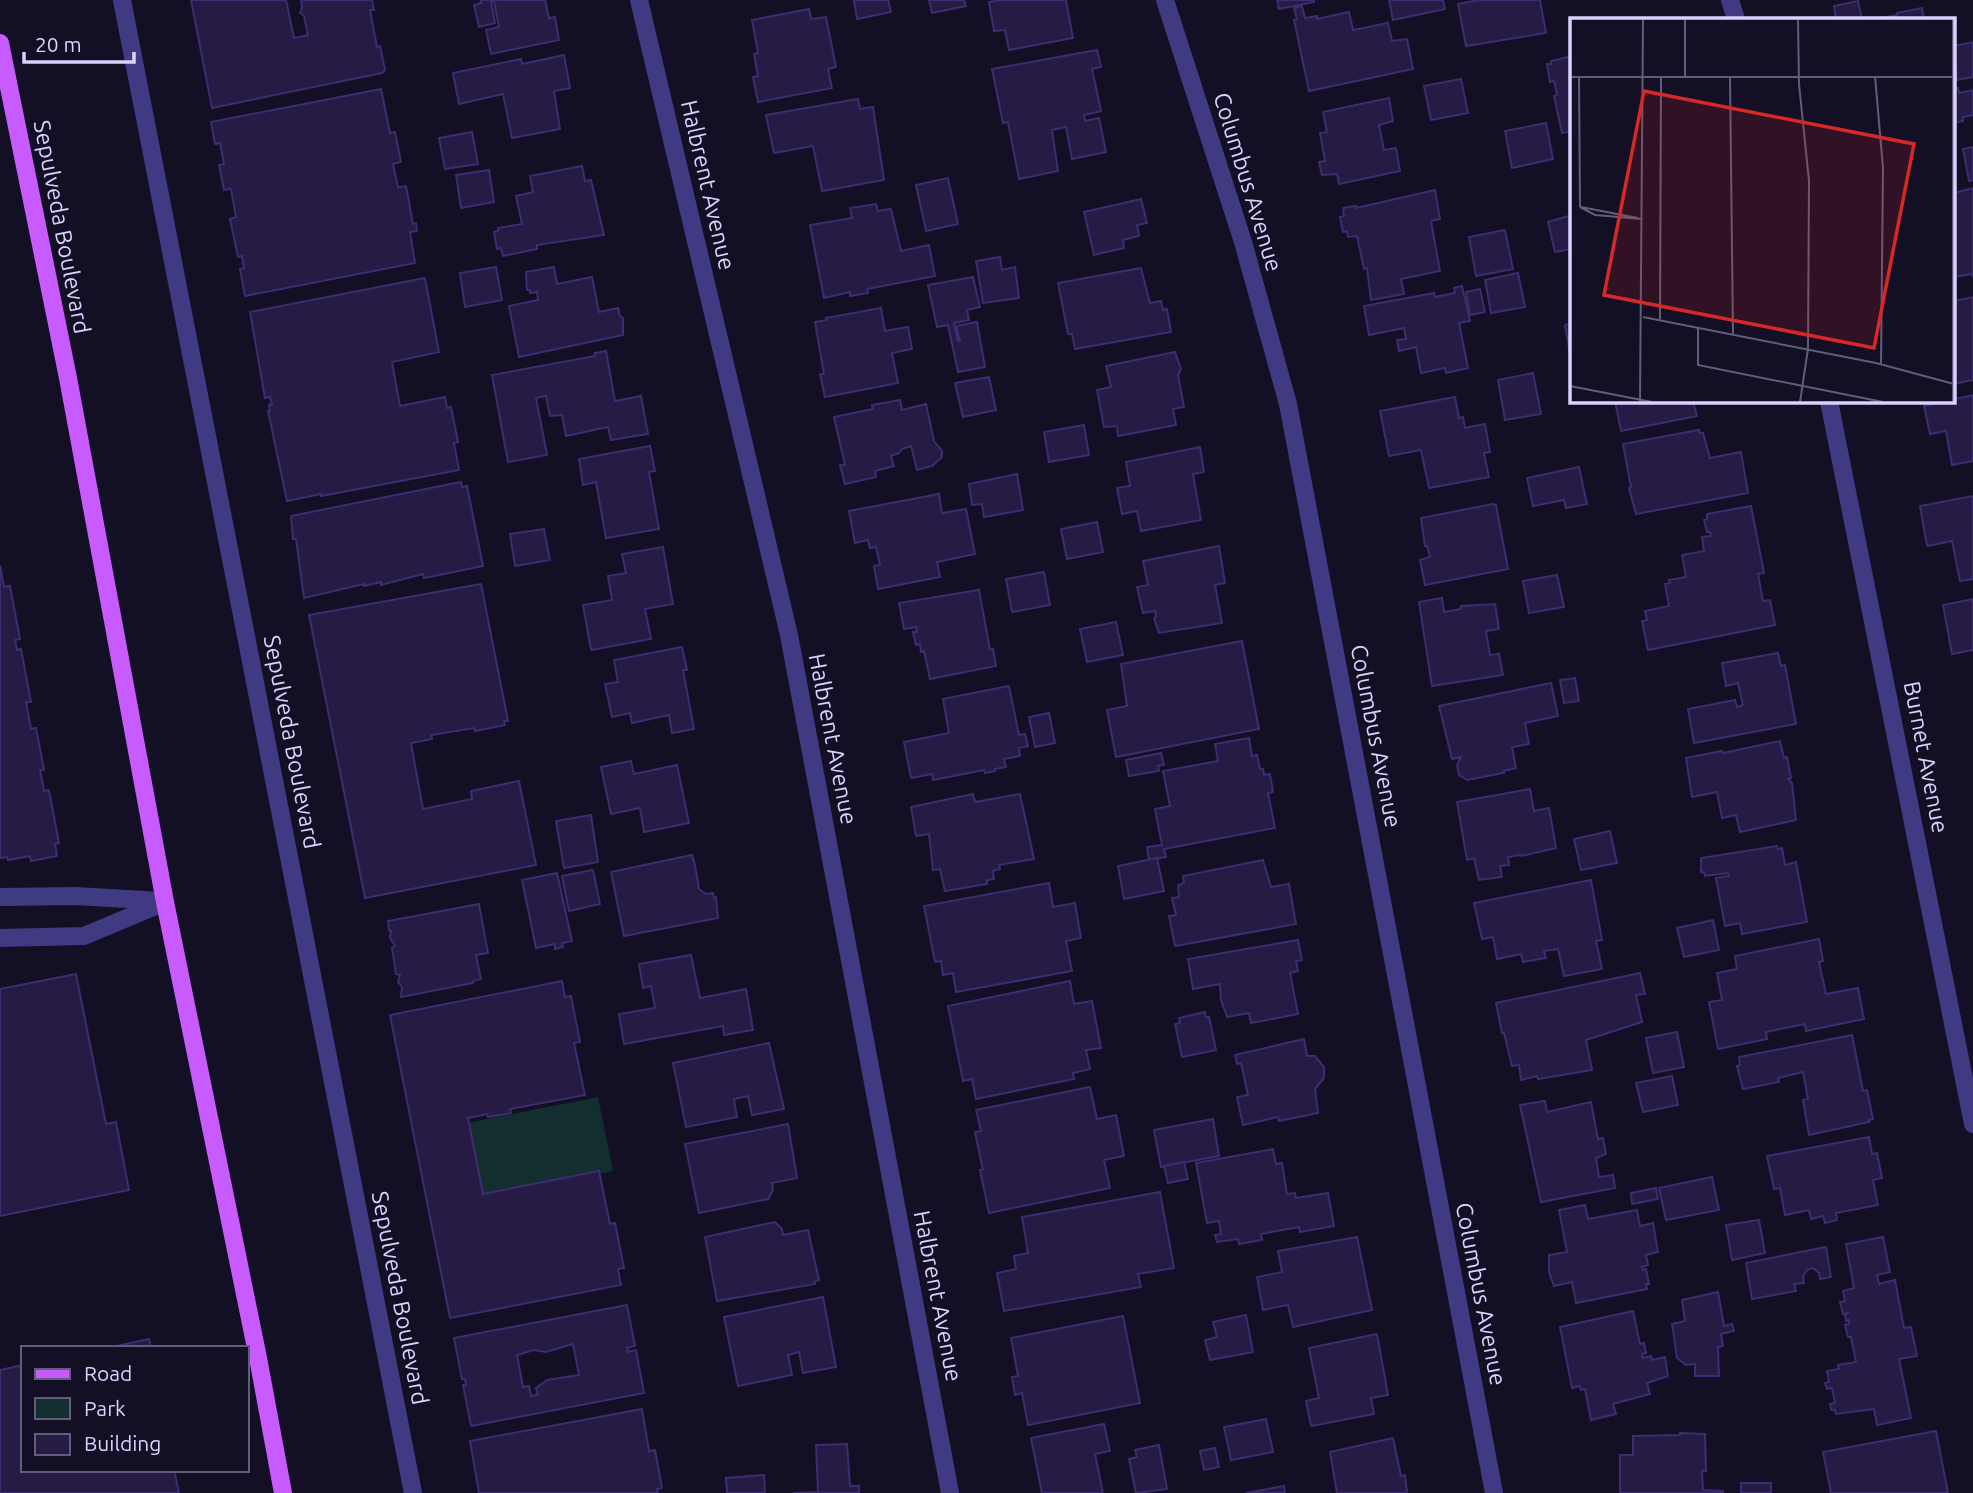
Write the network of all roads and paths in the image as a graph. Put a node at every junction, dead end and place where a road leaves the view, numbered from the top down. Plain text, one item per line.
1 (122, 0) edge
2 (639, 0) edge
3 (1165, 0) edge
4 (1730, 0) edge
5 (1735, 18) edge
6 (0, 43) edge
7 (1829, 402) edge
8 (0, 897) edge
9 (165, 902) junction
10 (0, 937) edge
11 (1973, 1124) edge
12 (283, 1493) edge
13 (413, 1493) edge
14 (950, 1493) edge
15 (1494, 1493) edge

1 - 13 street, Sepulveda Boulevard
2 - 14 street, Halbrent Avenue
3 - 15 street, Columbus Avenue
4 - 5 street
6 - 9 main road, Sepulveda Boulevard
7 - 11 street, Burnet Avenue
8 - 9 street
9 - 10 street
9 - 12 main road, Sepulveda Boulevard

